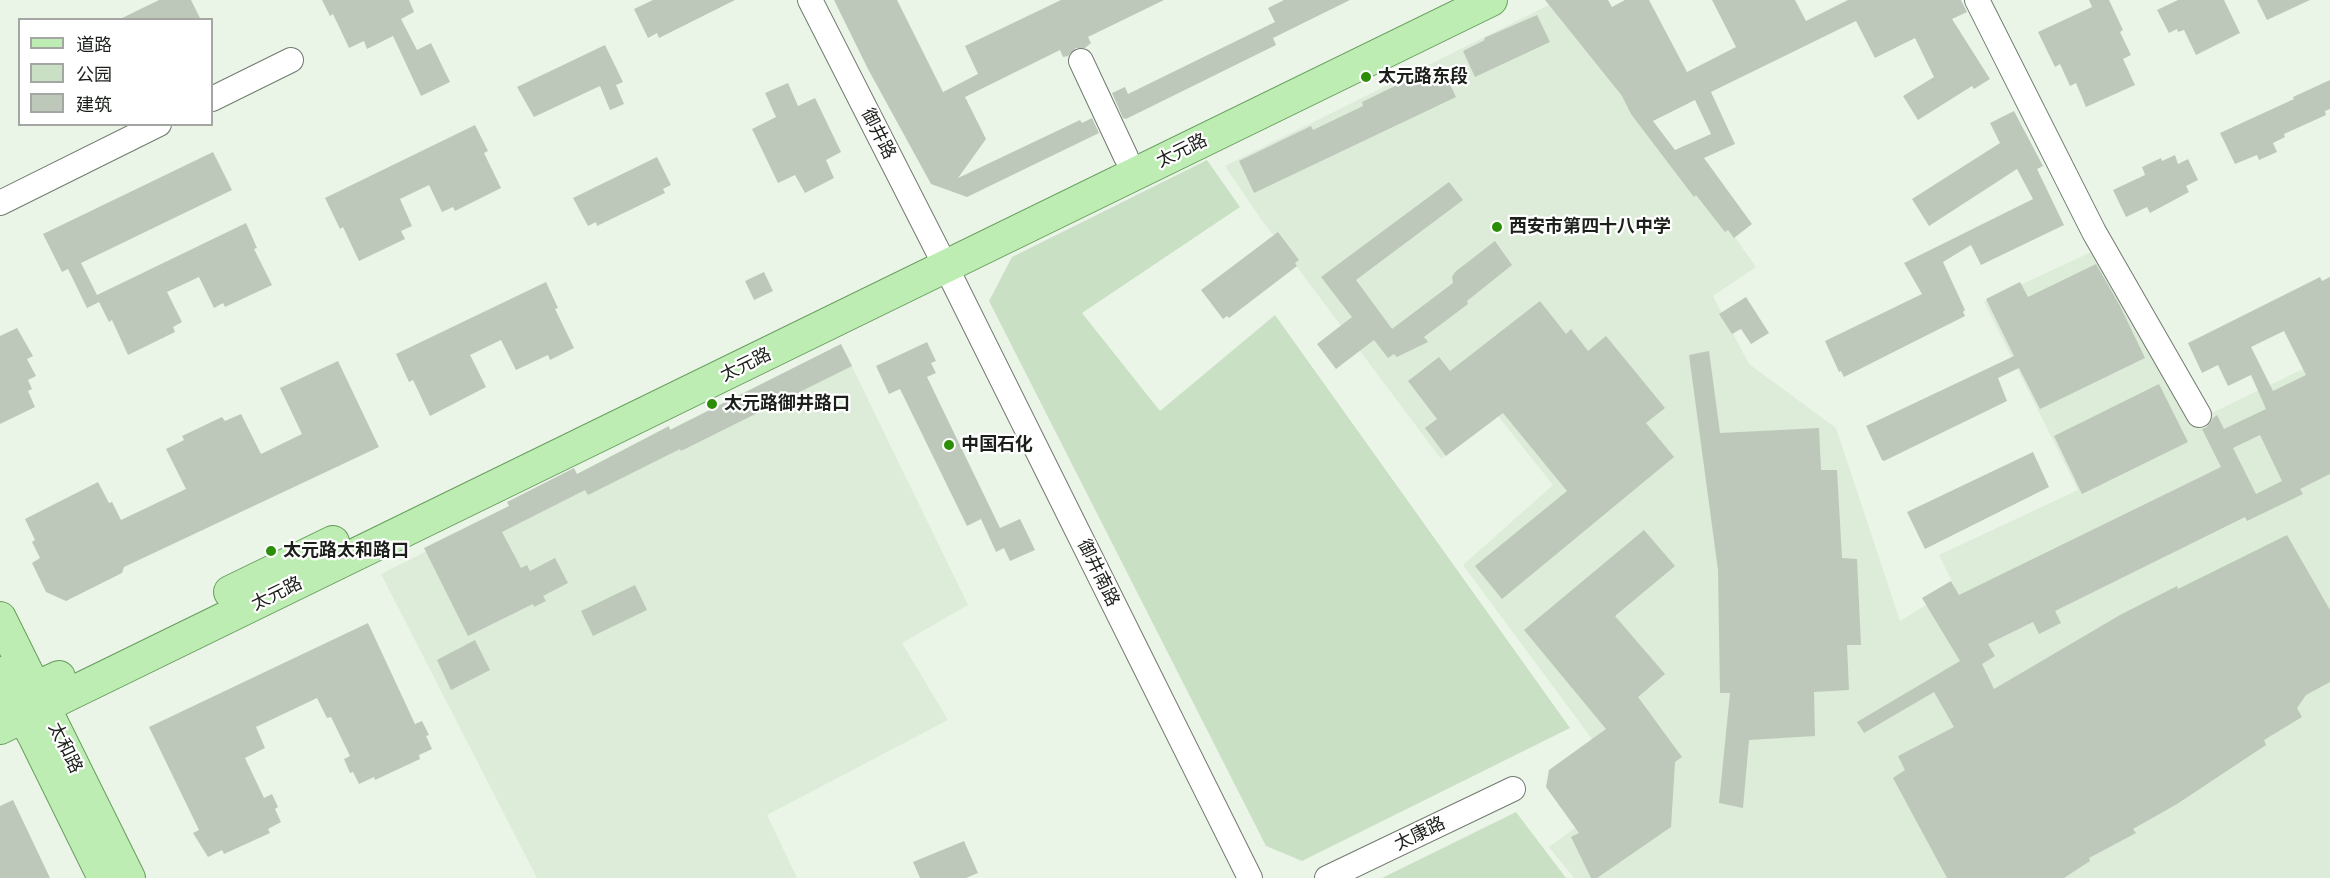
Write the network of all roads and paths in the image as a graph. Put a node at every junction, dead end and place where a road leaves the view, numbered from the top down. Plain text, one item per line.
1 (810, 0) edge
2 (1449, 0) edge
3 (1491, 0) edge
4 (1977, 0) edge
5 (291, 60) dead end
6 (1081, 61) dead end
7 (213, 99) edge
8 (155, 126) edge
9 (1126, 157) junction
10 (0, 203) edge
11 (941, 258) junction
12 (2199, 415) dead end
13 (0, 618) edge
14 (17, 702) edge
15 (1513, 789) dead end
16 (104, 878) edge
17 (129, 878) edge
18 (1250, 878) edge
19 (1328, 878) edge

1 - 11 street, 御井路
2 - 9 main road, 太元路
3 - 11 main road, 太元路
4 - 12 street
5 - 7 street
6 - 9 street
8 - 10 street
9 - 11 main road, 太元路
11 - 14 main road, 太元路
11 - 18 street, 御井南路
13 - 14 main road, 太和路
14 - 16 main road, 太和路
14 - 17 main road, 太和路
15 - 19 street, 太康路

